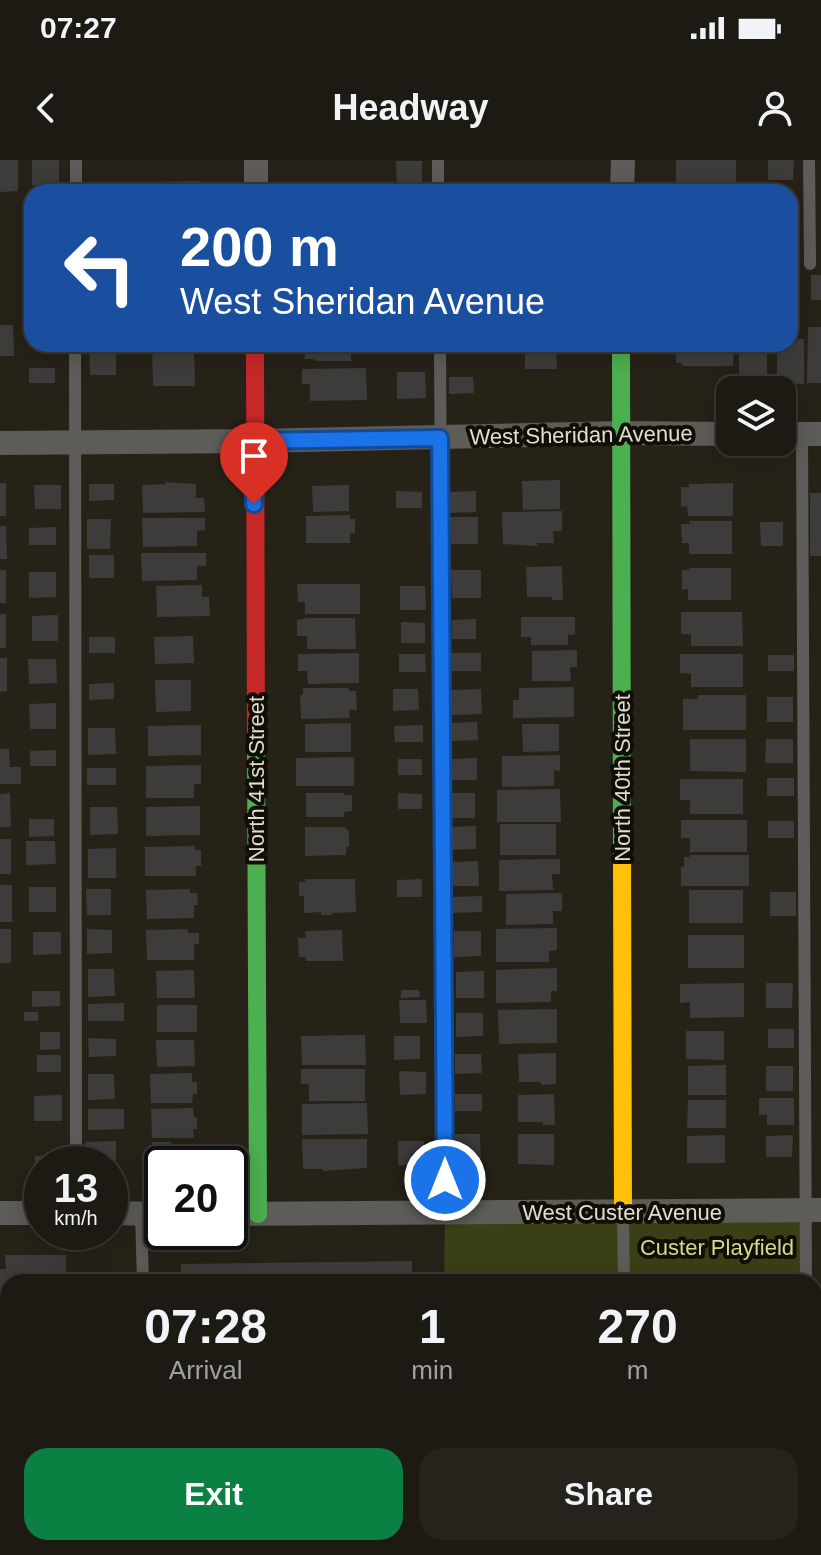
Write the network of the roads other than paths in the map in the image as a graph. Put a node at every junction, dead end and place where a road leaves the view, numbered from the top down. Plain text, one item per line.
1 (76, 160) edge
2 (256, 160) edge
3 (438, 160) edge
4 (623, 160) edge
5 (809, 160) edge
6 (76, 184) edge
7 (256, 184) edge
8 (438, 184) edge
9 (622, 184) edge
10 (810, 264) dead end
11 (75, 352) edge
12 (255, 352) edge
13 (440, 352) edge
14 (621, 352) edge
15 (621, 433) junction
16 (716, 434) edge
17 (802, 434) edge
18 (440, 438) junction
19 (254, 441) junction
20 (0, 443) edge
21 (74, 443) junction
22 (76, 1146) edge
23 (814, 1210) edge
24 (0, 1213) edge
25 (24, 1213) edge
26 (623, 1213) junction
27 (248, 1214) edge
28 (258, 1214) junction
29 (445, 1214) junction
30 (147, 1250) edge
31 (144, 1274) edge
32 (624, 1274) edge
33 (807, 1274) edge

1 - 6 lane
2 - 7 street
3 - 8 lane
4 - 9 street
5 - 10 lane
11 - 21 lane
12 - 19 street, North 41st Street
13 - 18 lane
14 - 15 street, North 40th Street
15 - 16 street, West Sheridan Avenue
15 - 18 street, West Sheridan Avenue
15 - 26 street, North 40th Street
17 - 23 lane
18 - 19 street, West Sheridan Avenue
18 - 29 lane
19 - 21 street, West Sheridan Avenue
19 - 28 street, North 41st Street
20 - 21 street, West Sheridan Avenue
21 - 22 lane
23 - 26 street, West Custer Avenue
23 - 33 lane
24 - 25 street
26 - 29 street, West Custer Avenue
26 - 32 lane
27 - 28 street, West Custer Avenue
28 - 29 street, West Custer Avenue
30 - 31 lane

